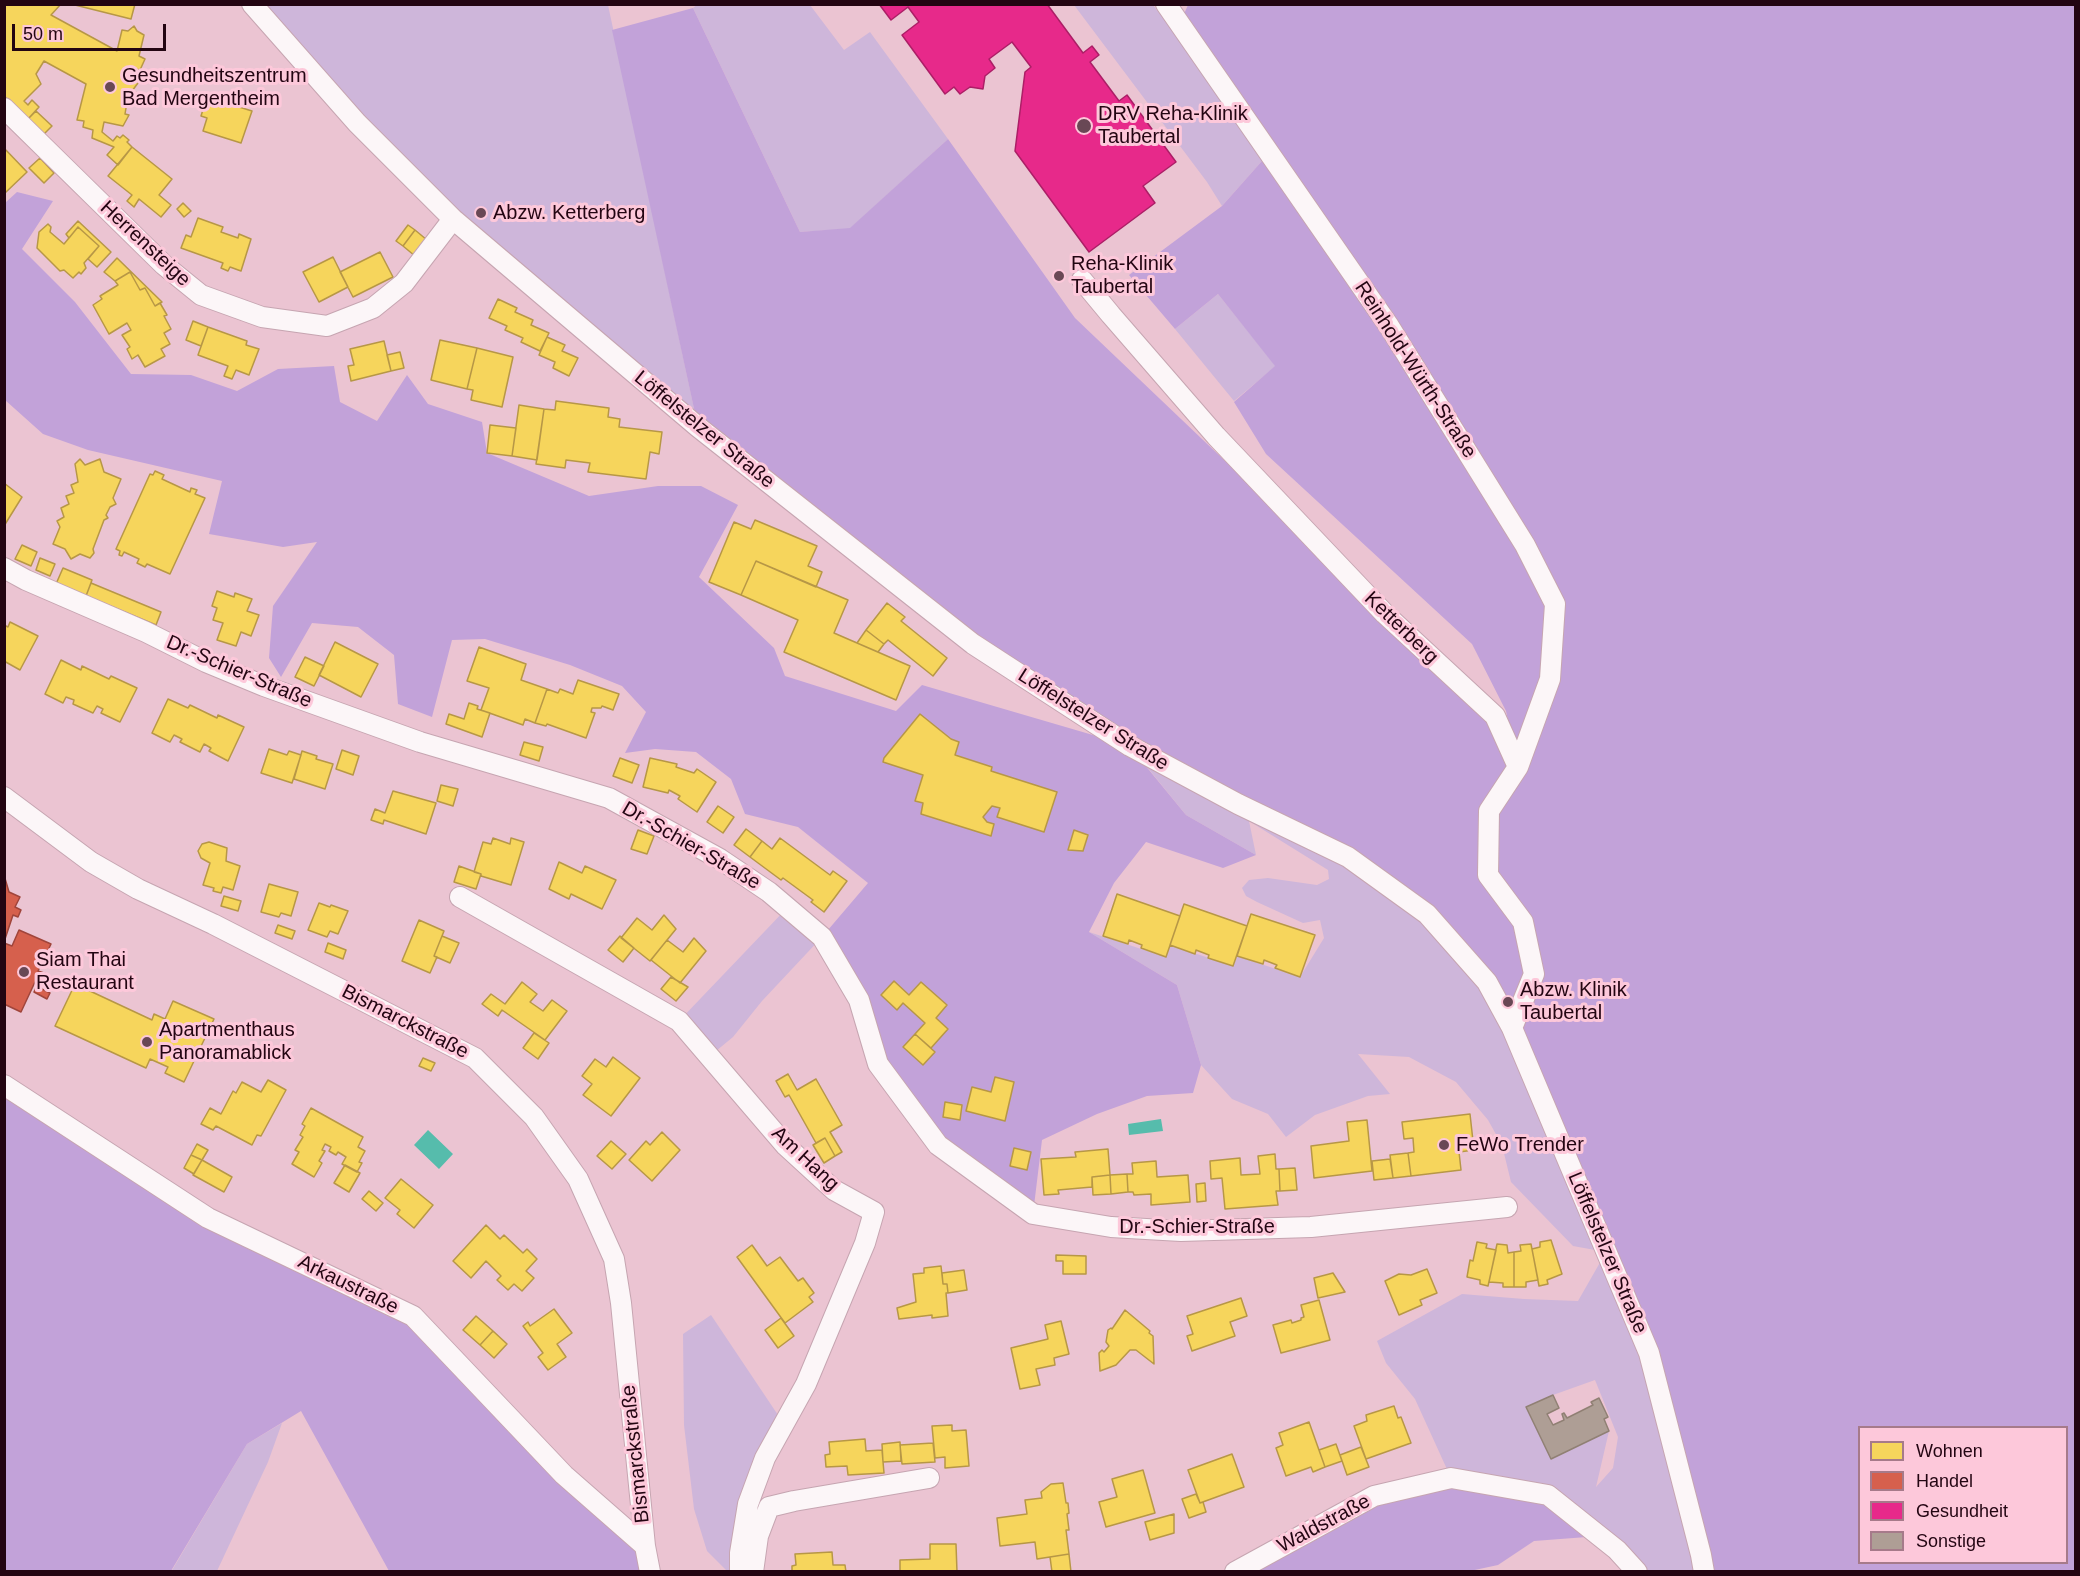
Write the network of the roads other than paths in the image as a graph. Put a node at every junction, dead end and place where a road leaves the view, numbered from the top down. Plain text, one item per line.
1 (252, 4) edge
2 (1166, 4) edge
3 (4, 108) edge
4 (453, 219) junction
5 (1082, 280) dead end
6 (4, 568) edge
7 (1518, 767) junction
8 (4, 797) edge
9 (460, 897) dead end
10 (1512, 1028) junction
11 (4, 1085) edge
12 (1507, 1207) dead end
13 (929, 1478) dead end
14 (645, 1546) junction
15 (650, 1572) edge
16 (740, 1572) edge
17 (753, 1572) edge
18 (1235, 1572) edge
19 (1637, 1572) edge
20 (1704, 1572) edge

1 - 4 street, Löffelstelzer Straße
2 - 7 street, Reinhold-Würth-Straße
3 - 4 street, Herrensteige
4 - 10 street, Löffelstelzer Straße
5 - 7 street, Ketterberg
6 - 12 street, Dr.-Schier-Straße
7 - 10 street
8 - 14 street, Bismarckstraße
9 - 16 street, Am Hang
10 - 20 street, Löffelstelzer Straße
11 - 14 street, Arkaustraße
13 - 17 street
14 - 15 street, Bismarckstraße
18 - 19 street, Waldstraße

